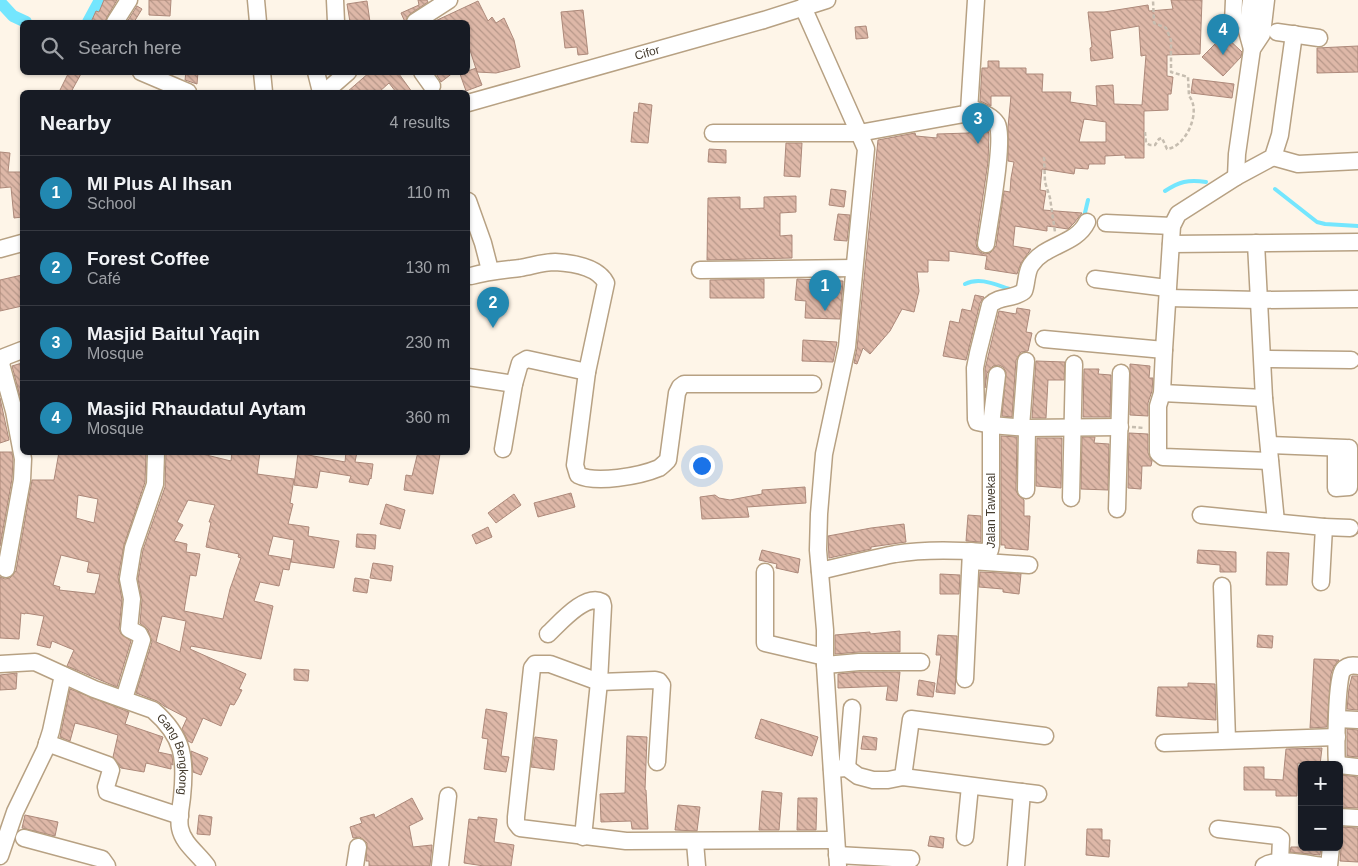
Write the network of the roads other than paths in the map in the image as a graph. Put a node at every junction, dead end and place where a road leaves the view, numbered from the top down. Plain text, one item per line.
1 (129, 0) edge
2 (256, 0) edge
3 (335, 0) edge
4 (449, 0) edge
5 (828, 0) edge
6 (976, 0) edge
7 (1234, 0) edge
8 (1251, 0) edge
9 (1266, 0) edge
10 (434, 5) edge
11 (803, 7) junction
12 (116, 20) edge
13 (258, 20) edge
14 (336, 20) edge
15 (418, 20) edge
16 (1233, 23) dead end
17 (1277, 32) dead end
18 (1294, 34) junction
19 (1319, 38) dead end
20 (1252, 49) junction
21 (148, 75) edge
22 (262, 75) edge
23 (317, 75) edge
24 (342, 75) edge
25 (424, 75) edge
26 (432, 86) dead end
27 (183, 90) edge
28 (264, 90) edge
29 (320, 90) edge
30 (327, 90) edge
31 (470, 102) edge
32 (971, 108) junction
33 (713, 133) dead end
34 (859, 133) junction
35 (1274, 157) junction
36 (1358, 161) edge
37 (1236, 177) junction
38 (470, 207) edge
39 (1087, 222) dead end
40 (1106, 223) dead end
41 (1172, 226) junction
42 (1358, 242) edge
43 (1256, 243) junction
44 (20, 244) edge
45 (986, 244) dead end
46 (1171, 244) junction
47 (0, 249) edge
48 (854, 268) junction
49 (490, 270) junction
50 (700, 270) dead end
51 (470, 278) edge
52 (1094, 279) dead end
53 (1168, 293) junction
54 (1358, 299) edge
55 (1259, 300) junction
56 (1044, 339) dead end
57 (1164, 350) junction
58 (20, 351) edge
59 (1263, 359) junction
60 (1351, 360) dead end
61 (1026, 361) dead end
62 (1074, 364) dead end
63 (587, 372) junction
64 (1121, 373) dead end
65 (998, 375) dead end
66 (470, 377) edge
67 (514, 384) junction
68 (814, 384) dead end
69 (1162, 393) junction
70 (1264, 398) junction
71 (991, 425) junction
72 (1072, 426) junction
73 (1024, 427) junction
74 (1120, 427) junction
75 (20, 442) edge
76 (1348, 448) edge
77 (503, 449) dead end
78 (1269, 453) junction
79 (22, 455) edge
80 (156, 455) edge
81 (1026, 490) dead end
82 (1071, 498) dead end
83 (1117, 509) dead end
84 (1201, 515) dead end
85 (1276, 522) junction
86 (1324, 527) junction
87 (1350, 528) dead end
88 (971, 556) junction
89 (1029, 565) dead end
90 (6, 569) dead end
91 (820, 571) junction
92 (765, 572) dead end
93 (1321, 582) dead end
94 (1222, 586) dead end
95 (548, 634) dead end
96 (825, 661) junction
97 (921, 662) dead end
98 (0, 664) edge
99 (1358, 666) edge
100 (62, 674) junction
101 (965, 679) dead end
102 (599, 682) junction
103 (124, 698) junction
104 (852, 708) dead end
105 (1337, 719) junction
106 (1358, 720) edge
107 (1044, 736) dead end
108 (1337, 737) junction
109 (1227, 740) junction
110 (47, 743) junction
111 (1164, 743) dead end
112 (1338, 761) edge
113 (657, 762) dead end
114 (1343, 766) edge
115 (1358, 767) edge
116 (840, 768) junction
117 (903, 777) junction
118 (970, 786) junction
119 (448, 796) dead end
120 (180, 816) junction
121 (1343, 817) edge
122 (1358, 818) edge
123 (1218, 830) dead end
124 (582, 836) junction
125 (965, 837) dead end
126 (24, 838) dead end
127 (696, 842) junction
128 (358, 847) dead end
129 (1331, 851) edge
130 (836, 854) edge
131 (0, 856) edge
132 (911, 859) dead end
133 (1280, 862) junction
134 (107, 866) edge
135 (207, 866) edge
136 (355, 866) edge
137 (440, 866) edge
138 (697, 866) edge
139 (1016, 866) edge
140 (1264, 866) edge
141 (1323, 866) edge
142 (1329, 866) edge

1 - 12 street
2 - 13 street
3 - 14 street
4 - 10 street
5 - 11 street, Cifor
6 - 32 street
7 - 16 street
8 - 20 street
9 - 20 street
10 - 15 street
11 - 31 street, Cifor
11 - 34 street
17 - 18 street
18 - 19 street
18 - 35 street
20 - 37 street
21 - 27 street
22 - 28 street
23 - 29 street
24 - 30 street
25 - 26 street
32 - 34 street
32 - 45 street
33 - 34 street
34 - 48 street
35 - 36 street
35 - 37 street
37 - 41 street
38 - 49 street
39 - 71 street
40 - 41 street
41 - 46 street
42 - 43 street
43 - 46 street
43 - 55 street
44 - 47 street
46 - 53 street
48 - 50 street
48 - 91 street
49 - 51 street
49 - 63 street
52 - 53 street
53 - 55 street
53 - 57 street
54 - 55 street
55 - 59 street
56 - 57 street
57 - 69 street
58 - 75 street
59 - 60 street
59 - 70 street
61 - 73 street
62 - 72 street
63 - 67 street
63 - 68 street
64 - 74 street
65 - 71 street
66 - 67 street
67 - 77 street
69 - 70 street
69 - 78 street
70 - 78 street
71 - 73 street
71 - 88 street, Jalan Tawekal
72 - 73 street
72 - 74 street
72 - 82 street
73 - 81 street
74 - 83 street
76 - 78 street
78 - 85 street
79 - 90 street
80 - 103 street
84 - 85 street
85 - 86 street
86 - 87 street
86 - 93 street
88 - 89 street
88 - 91 street, Jalan Tawekal
88 - 101 street
91 - 96 street
92 - 96 street
94 - 109 street
95 - 102 street
96 - 97 street
96 - 116 street
98 - 100 street, Gang Bengkong
99 - 105 street
100 - 103 street, Gang Bengkong
100 - 110 street
102 - 113 street
102 - 124 street
102 - 124 street
103 - 120 street, Gang Bengkong
104 - 116 street
105 - 106 street
105 - 108 street
107 - 117 street
108 - 109 street
108 - 112 street
109 - 111 street
110 - 120 street
110 - 131 street
114 - 115 street
116 - 117 street
116 - 130 street
117 - 118 street
118 - 125 street
118 - 139 street
119 - 137 street
120 - 135 street, Gang Bengkong
121 - 122 street
123 - 133 street
124 - 127 street
126 - 134 street
127 - 130 street
127 - 138 street
128 - 136 street
129 - 142 street
130 - 132 street
133 - 140 street
133 - 141 street

